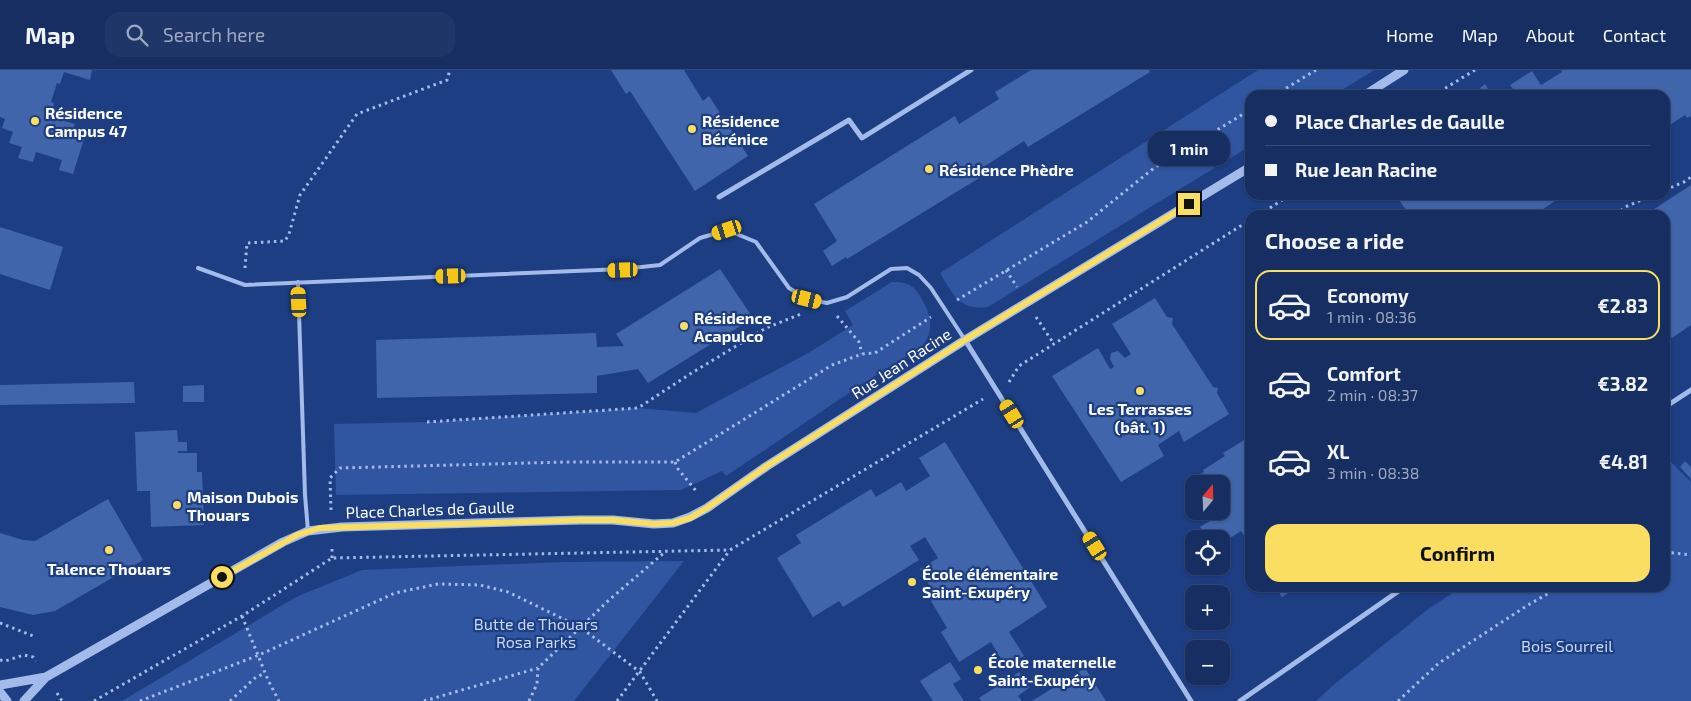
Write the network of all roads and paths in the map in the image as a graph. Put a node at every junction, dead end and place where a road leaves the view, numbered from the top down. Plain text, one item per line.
1 (450, 70) edge
2 (971, 70) edge
3 (1316, 70) edge
4 (1404, 70) edge
5 (1475, 70) edge
6 (1283, 90) edge
7 (1373, 90) edge
8 (1442, 90) edge
9 (1245, 113) edge
10 (1245, 170) edge
11 (1691, 176) edge
12 (1670, 188) edge
13 (719, 197) dead end
14 (1282, 200) edge
15 (1641, 200) edge
16 (1267, 210) edge
17 (1622, 210) edge
18 (198, 268) dead end
19 (298, 282) junction
20 (245, 285) junction
21 (827, 303) junction
22 (945, 308) junction
23 (965, 340) junction
24 (862, 354) junction
25 (1691, 390) edge
26 (1670, 404) edge
27 (427, 422) dead end
28 (675, 462) junction
29 (707, 508) junction
30 (673, 523) joint
31 (332, 527) junction
32 (308, 531) junction
33 (730, 550) dead end
34 (665, 552) dead end
35 (1670, 553) edge
36 (1691, 555) edge
37 (1397, 592) edge
38 (1551, 592) edge
39 (242, 616) junction
40 (0, 622) edge
41 (580, 627) junction
42 (36, 638) dead end
43 (258, 655) junction
44 (538, 668) junction
45 (640, 672) junction
46 (265, 673) junction
47 (46, 677) junction
48 (0, 685) edge
49 (0, 692) edge
50 (7, 701) edge
51 (24, 701) edge
52 (94, 701) edge
53 (140, 701) edge
54 (230, 701) edge
55 (279, 701) edge
56 (424, 701) edge
57 (529, 701) edge
58 (617, 701) edge
59 (657, 701) edge
60 (1191, 701) edge
61 (1240, 701) edge
62 (1398, 701) edge

1 - 20 path
2 - 13 street
3 - 6 path
4 - 7 street
5 - 8 path
9 - 22 path
10 - 23 street, Rue Jean Racine
11 - 12 path
14 - 16 path
15 - 17 path
18 - 20 lane
19 - 20 lane
19 - 21 lane
19 - 32 lane
21 - 22 lane
21 - 24 path
21 - 27 path
22 - 23 lane
22 - 24 path
23 - 29 street, Rue Jean Racine
23 - 60 street
24 - 28 path
25 - 26 street
28 - 29 path
28 - 31 path
29 - 30 street, Rue Jean Racine
30 - 31 street, Place Charles de Gaulle
31 - 32 street, Place Charles de Gaulle
31 - 39 path
32 - 47 street, Place Charles de Gaulle
33 - 45 path
34 - 41 path
35 - 36 path
37 - 61 street
38 - 62 path
39 - 43 path
39 - 52 path
40 - 42 path
41 - 43 path
41 - 44 path
41 - 45 path
43 - 46 path
43 - 53 path
44 - 56 path
44 - 57 path
45 - 58 path
45 - 59 path
46 - 54 path
46 - 55 path
47 - 48 street, Place Charles de Gaulle
47 - 51 street, Place Charles de Gaulle
49 - 50 street

